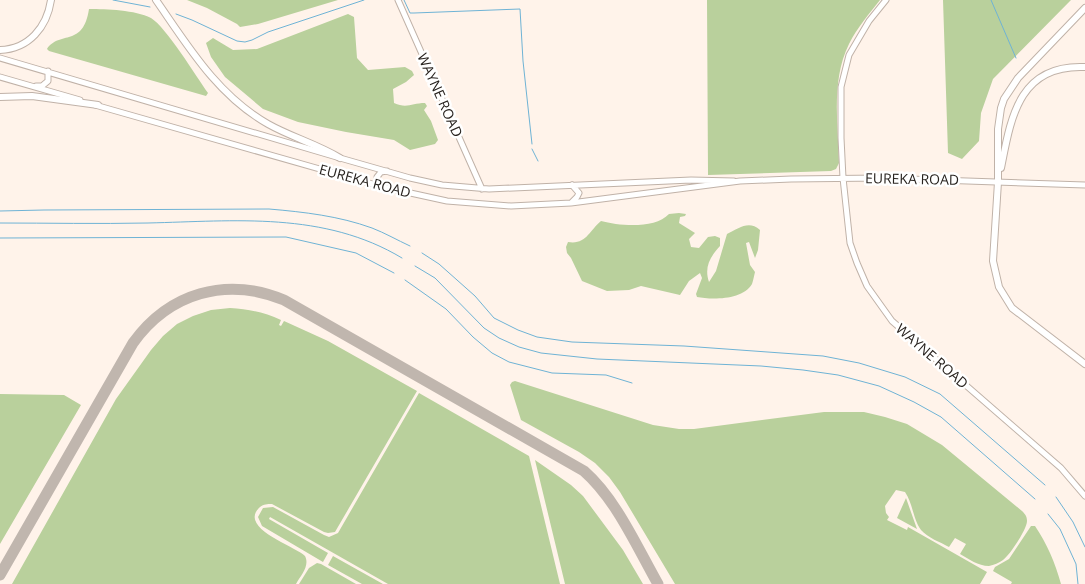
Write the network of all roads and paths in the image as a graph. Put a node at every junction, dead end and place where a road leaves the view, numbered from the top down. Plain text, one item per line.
1 (51, 0) edge
2 (156, 0) edge
3 (398, 0) edge
4 (886, 0) edge
5 (1085, 8) edge
6 (0, 50) edge
7 (0, 58) edge
8 (1085, 67) edge
9 (48, 71) junction
10 (0, 76) edge
11 (0, 97) edge
12 (98, 106) junction
13 (340, 158) junction
14 (387, 171) junction
15 (843, 178) junction
16 (740, 181) junction
17 (998, 182) junction
18 (572, 185) junction
19 (1085, 185) edge
20 (383, 187) junction
21 (482, 189) junction
22 (571, 203) junction
23 (1085, 364) edge
24 (1085, 496) edge

1 - 6 highway
2 - 13 highway
3 - 21 main road, WAYNE ROAD
4 - 15 main road, WAYNE ROAD
5 - 17 highway
7 - 9 main road, EUREKA ROAD
8 - 17 highway
9 - 10 main road
9 - 13 main road, EUREKA ROAD
10 - 12 main road, EUREKA ROAD
11 - 12 highway
12 - 20 main road, EUREKA ROAD
13 - 14 main road, EUREKA ROAD
14 - 20 main road
14 - 21 main road, EUREKA ROAD
15 - 16 main road, EUREKA ROAD
15 - 17 main road, EUREKA ROAD
15 - 24 main road, WAYNE ROAD
16 - 18 main road, EUREKA ROAD
16 - 22 main road, EUREKA ROAD
17 - 19 main road, EUREKA ROAD
17 - 23 highway
18 - 21 main road, EUREKA ROAD
18 - 22 main road
20 - 22 main road, EUREKA ROAD

